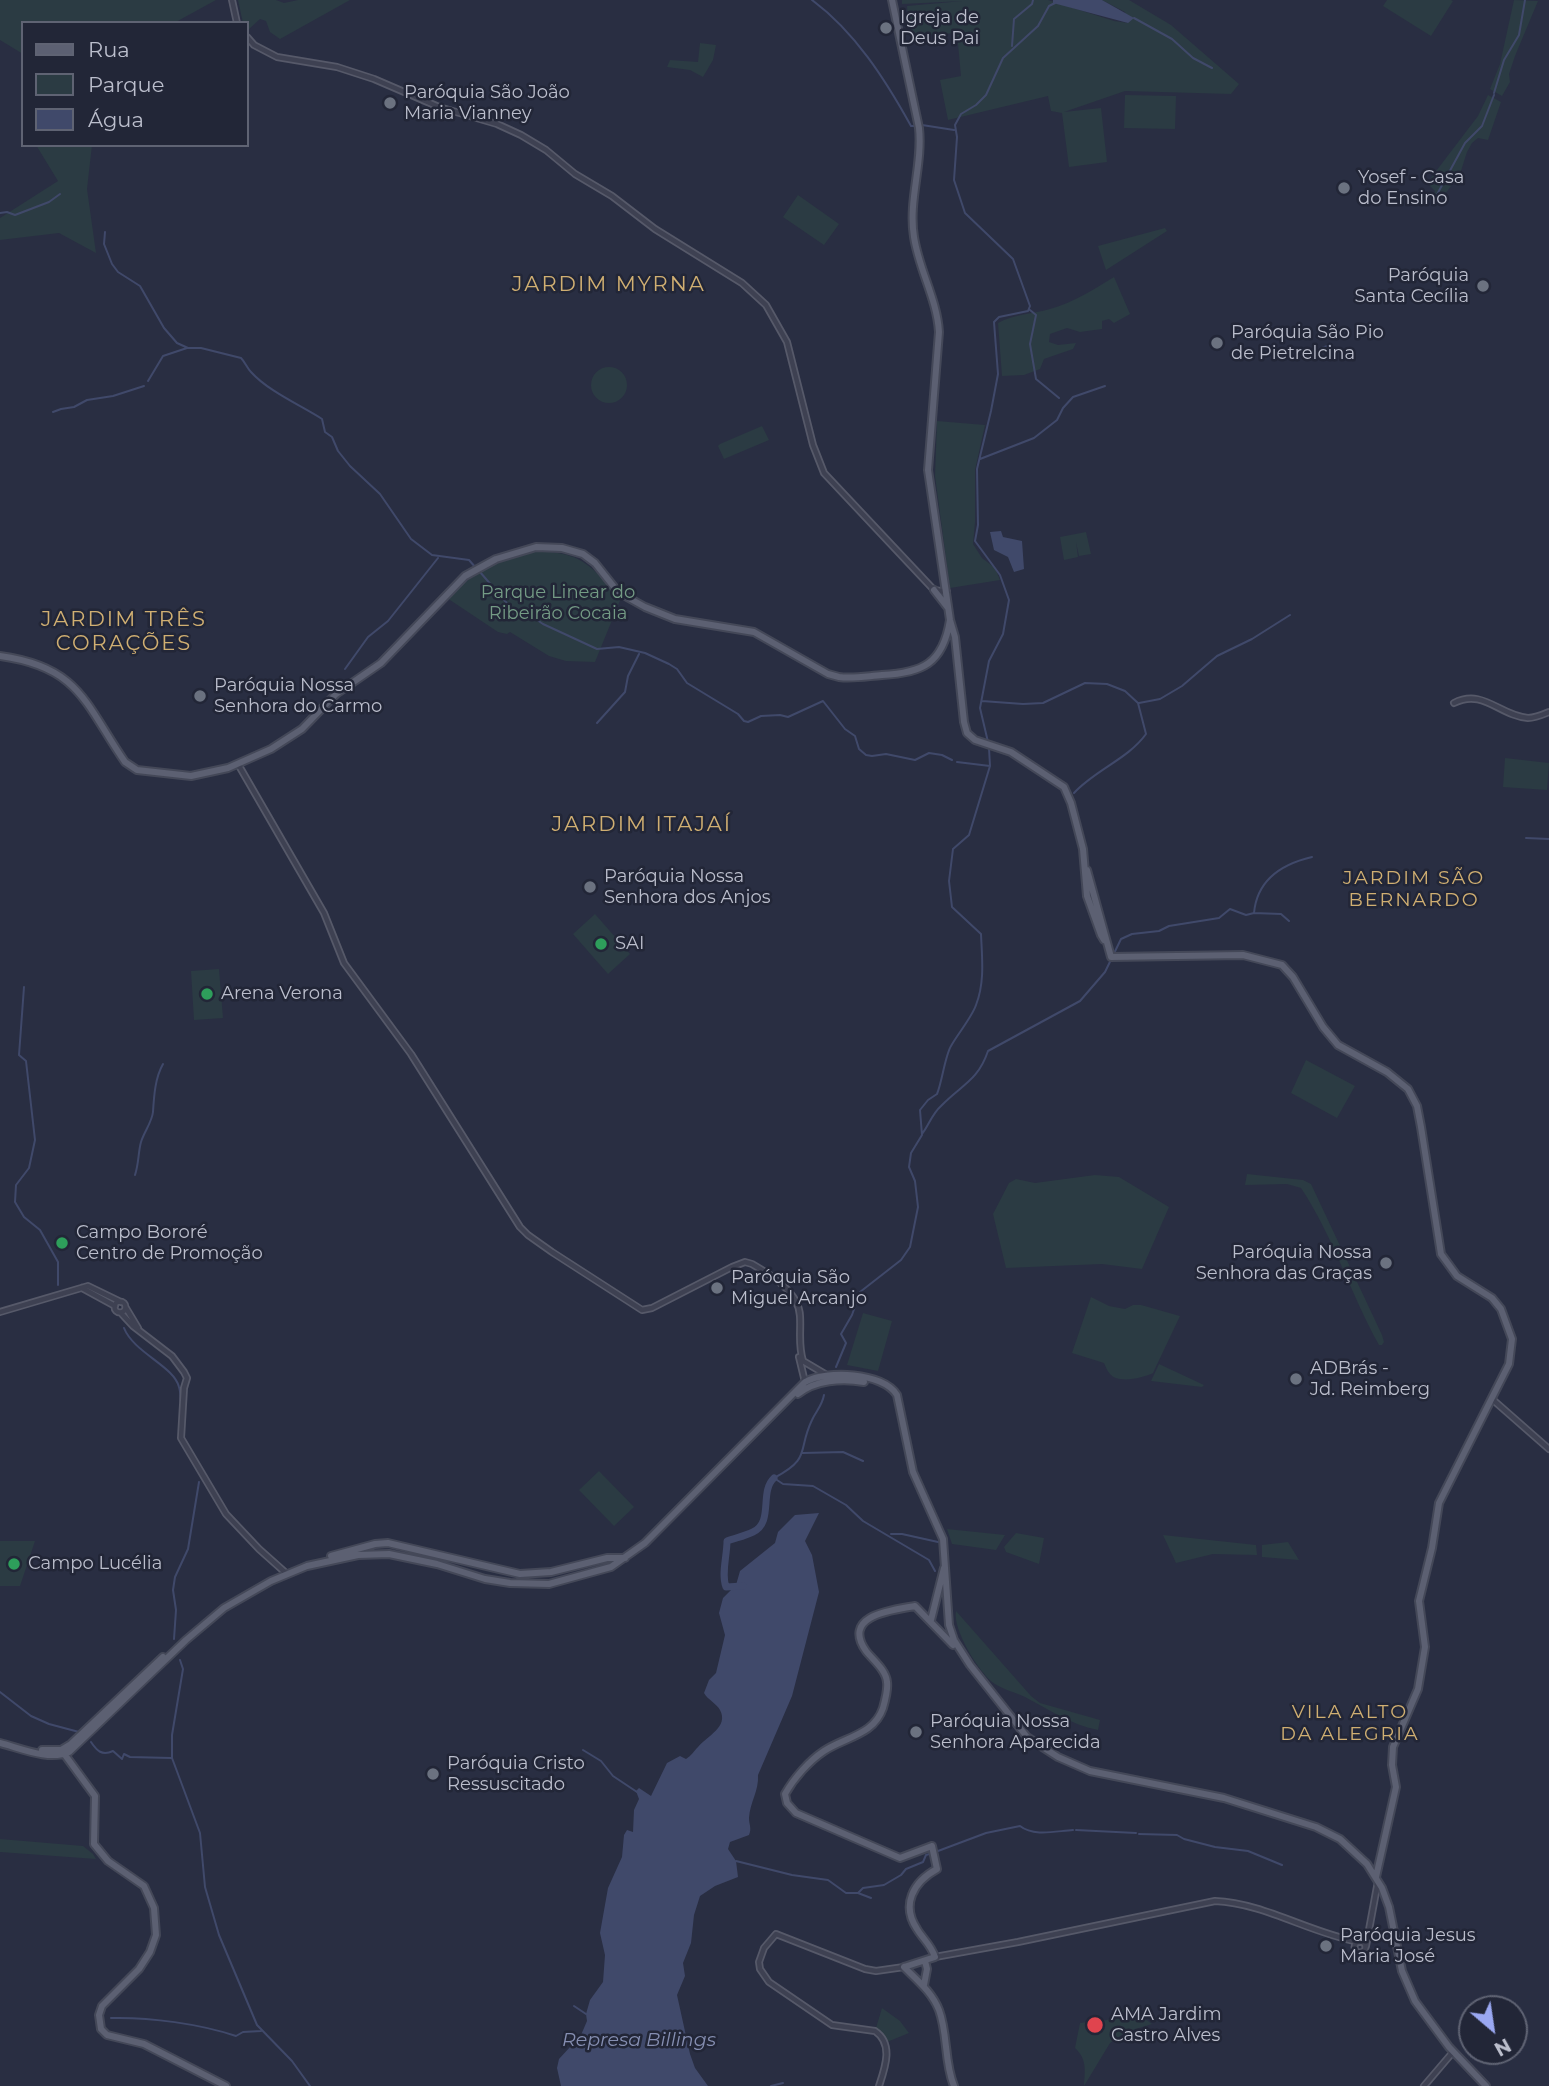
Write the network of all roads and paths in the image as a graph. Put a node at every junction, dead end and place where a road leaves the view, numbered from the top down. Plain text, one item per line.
1 (232, 0) edge
2 (894, 0) edge
3 (237, 21) edge
4 (248, 38) edge
5 (934, 590) junction
6 (947, 592) junction
7 (950, 610) junction
8 (950, 620) junction
9 (0, 656) edge
10 (1454, 703) dead end
11 (1549, 712) edge
12 (238, 764) junction
13 (82, 1288) junction
14 (121, 1302) junction
15 (115, 1306) junction
16 (126, 1308) junction
17 (0, 1311) edge
18 (121, 1313) junction
19 (138, 1328) junction
20 (798, 1335) junction
21 (814, 1367) junction
22 (802, 1373) junction
23 (826, 1375) junction
24 (806, 1384) junction
25 (816, 1385) junction
26 (1492, 1398) junction
27 (898, 1399) junction
28 (1549, 1449) edge
29 (612, 1558) junction
30 (626, 1558) junction
31 (946, 1563) junction
32 (611, 1567) junction
33 (283, 1572) junction
34 (509, 1572) junction
35 (496, 1581) junction
36 (519, 1584) junction
37 (931, 1620) junction
38 (949, 1625) junction
39 (962, 1653) junction
40 (0, 1741) edge
41 (71, 1744) junction
42 (67, 1754) junction
43 (1377, 1878) junction
44 (1387, 1897) junction
45 (1373, 1907) junction
46 (935, 1958) junction
47 (925, 1961) junction
48 (904, 1967) junction
49 (924, 1986) junction
50 (1453, 2052) junction
51 (226, 2086) edge
52 (879, 2086) edge
53 (954, 2086) edge
54 (1424, 2086) edge
55 (1486, 2086) edge

1 - 3 street
2 - 6 main road
4 - 5 street
5 - 6 street
5 - 7 main road
6 - 7 main road
7 - 8 main road
8 - 12 main road
8 - 26 main road
9 - 12 main road
10 - 11 street
12 - 20 street
13 - 14 street
13 - 15 street
13 - 17 street
14 - 15 street
14 - 16 street
15 - 18 street
16 - 18 street
16 - 19 street
18 - 19 street
19 - 33 street
20 - 21 street
20 - 22 street
21 - 22 street
21 - 23 street
22 - 24 street
23 - 24 main road
23 - 25 main road
23 - 27 main road
24 - 25 main road
24 - 30 main road
25 - 27 main road
26 - 28 street
26 - 43 main road
27 - 31 main road
29 - 30 main road
29 - 32 main road
29 - 34 main road
30 - 32 main road
31 - 37 main road
31 - 38 main road
32 - 36 main road
33 - 34 main road
33 - 35 main road
33 - 41 main road
33 - 42 main road
34 - 35 main road
34 - 36 main road
35 - 36 main road
37 - 38 main road
37 - 39 main road
37 - 46 main road
38 - 39 main road
39 - 43 main road
40 - 41 main road
40 - 42 main road
41 - 42 main road
42 - 51 main road
43 - 44 main road
43 - 45 street
44 - 45 street
44 - 50 main road
45 - 46 street
46 - 47 main road
47 - 48 main road
47 - 49 main road
48 - 49 main road
48 - 52 street
49 - 53 main road
50 - 54 street
50 - 55 main road

